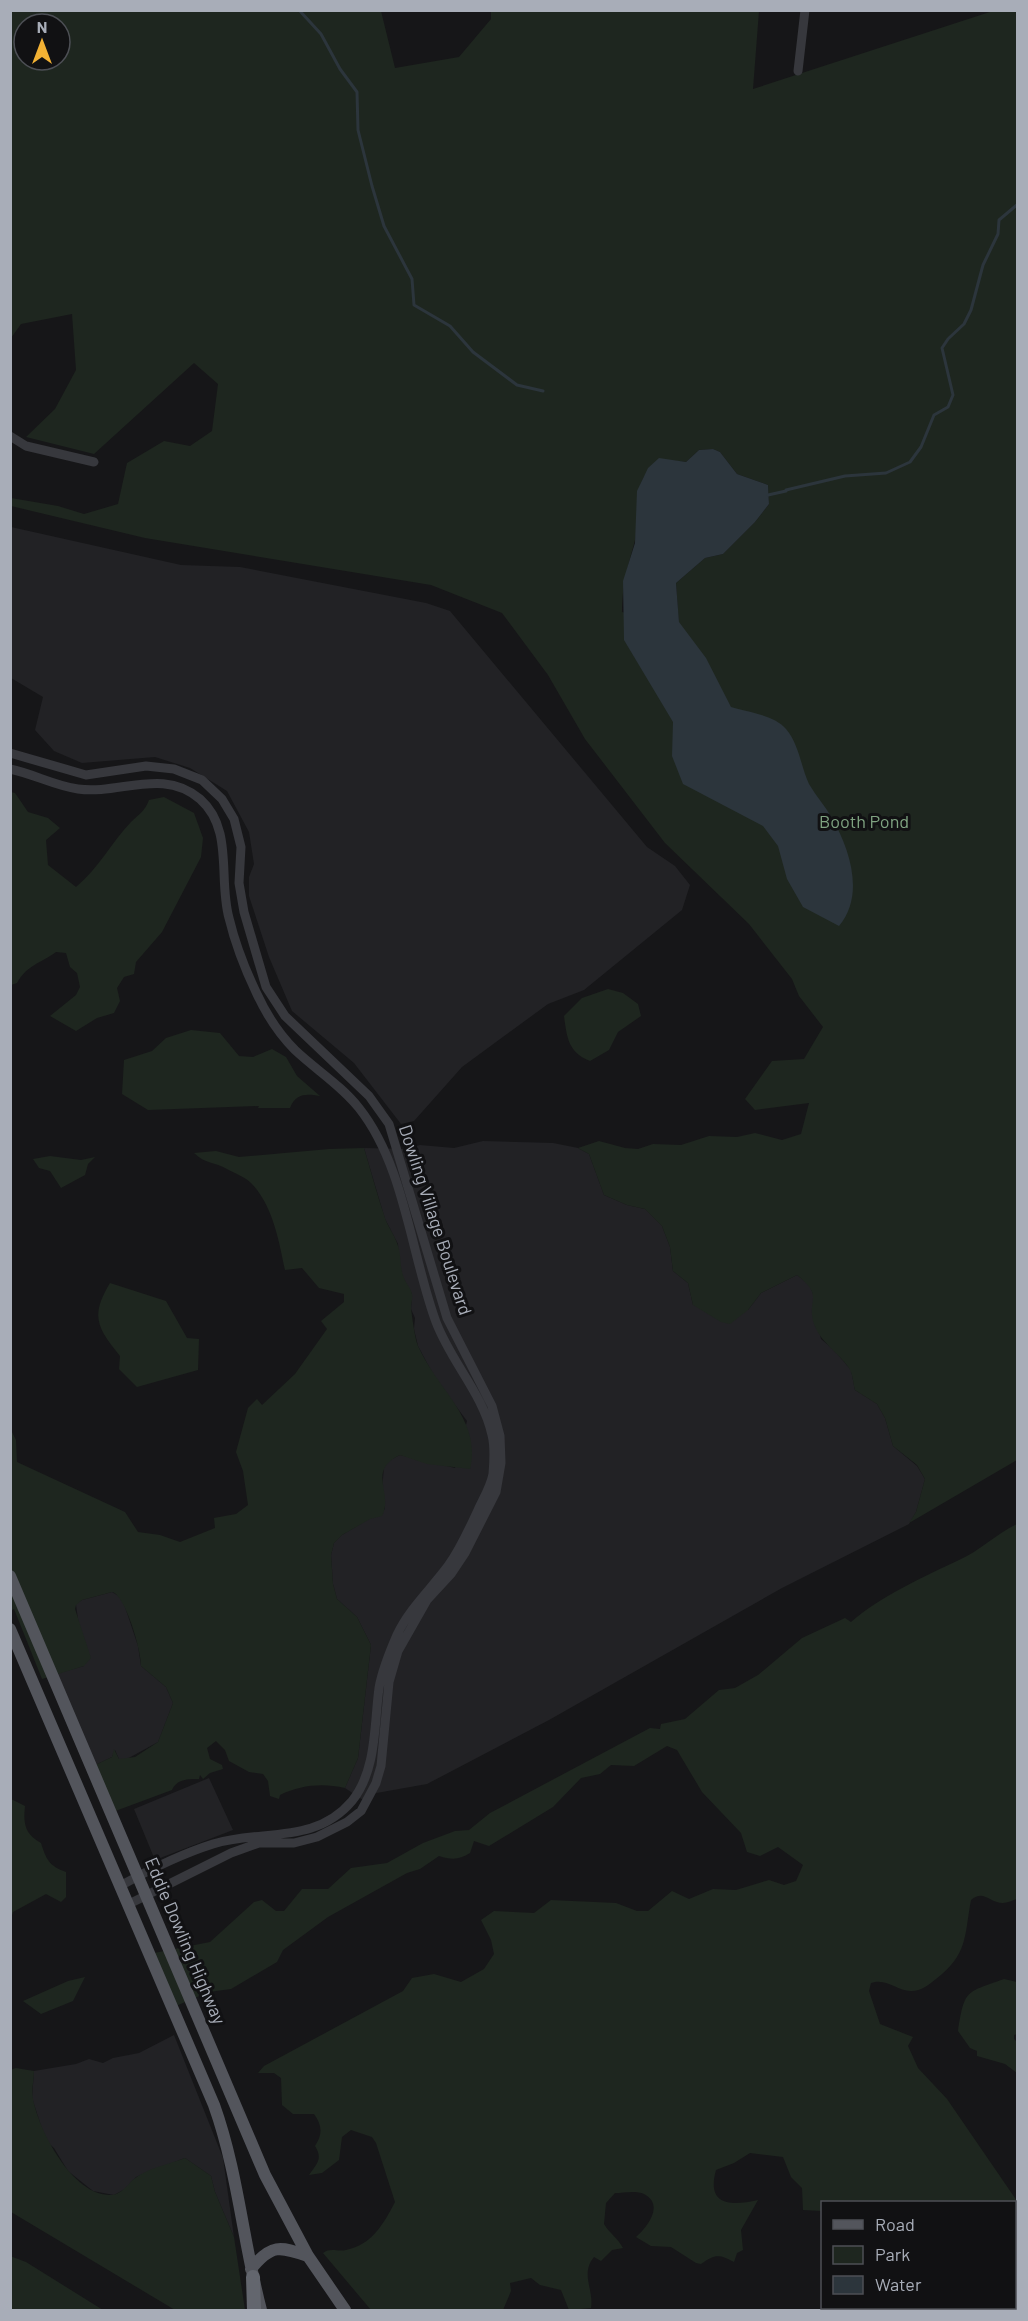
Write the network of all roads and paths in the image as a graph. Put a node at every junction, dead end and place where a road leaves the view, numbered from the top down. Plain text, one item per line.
1 (805, 10) edge
2 (798, 71) dead end
3 (10, 436) edge
4 (94, 462) dead end
5 (10, 753) edge
6 (10, 769) edge
7 (10, 1576) edge
8 (10, 1629) edge
9 (225, 1841) junction
10 (231, 1853) junction
11 (139, 1876) junction
12 (120, 1886) junction
13 (146, 1894) junction
14 (129, 1904) junction
15 (308, 2256) junction
16 (252, 2273) junction
17 (254, 2310) edge
18 (261, 2310) edge
19 (345, 2310) edge

1 - 2 street
3 - 4 street
5 - 10 street, Dowling Village Boulevard
6 - 9 street, Dowling Village Boulevard
7 - 11 main road, Eddie Dowling Highway
8 - 12 main road, Eddie Dowling Highway
9 - 10 street
9 - 11 street, Dowling Village Boulevard
10 - 13 street, Dowling Village Boulevard
11 - 12 street, Dowling Village Boulevard
11 - 13 main road, Eddie Dowling Highway
12 - 14 main road, Eddie Dowling Highway
13 - 14 street, Dowling Village Boulevard
13 - 15 main road, Eddie Dowling Highway
14 - 16 main road, Eddie Dowling Highway
15 - 16 main road
15 - 19 main road, Eddie Dowling Highway
16 - 17 highway
16 - 18 main road, Eddie Dowling Highway

